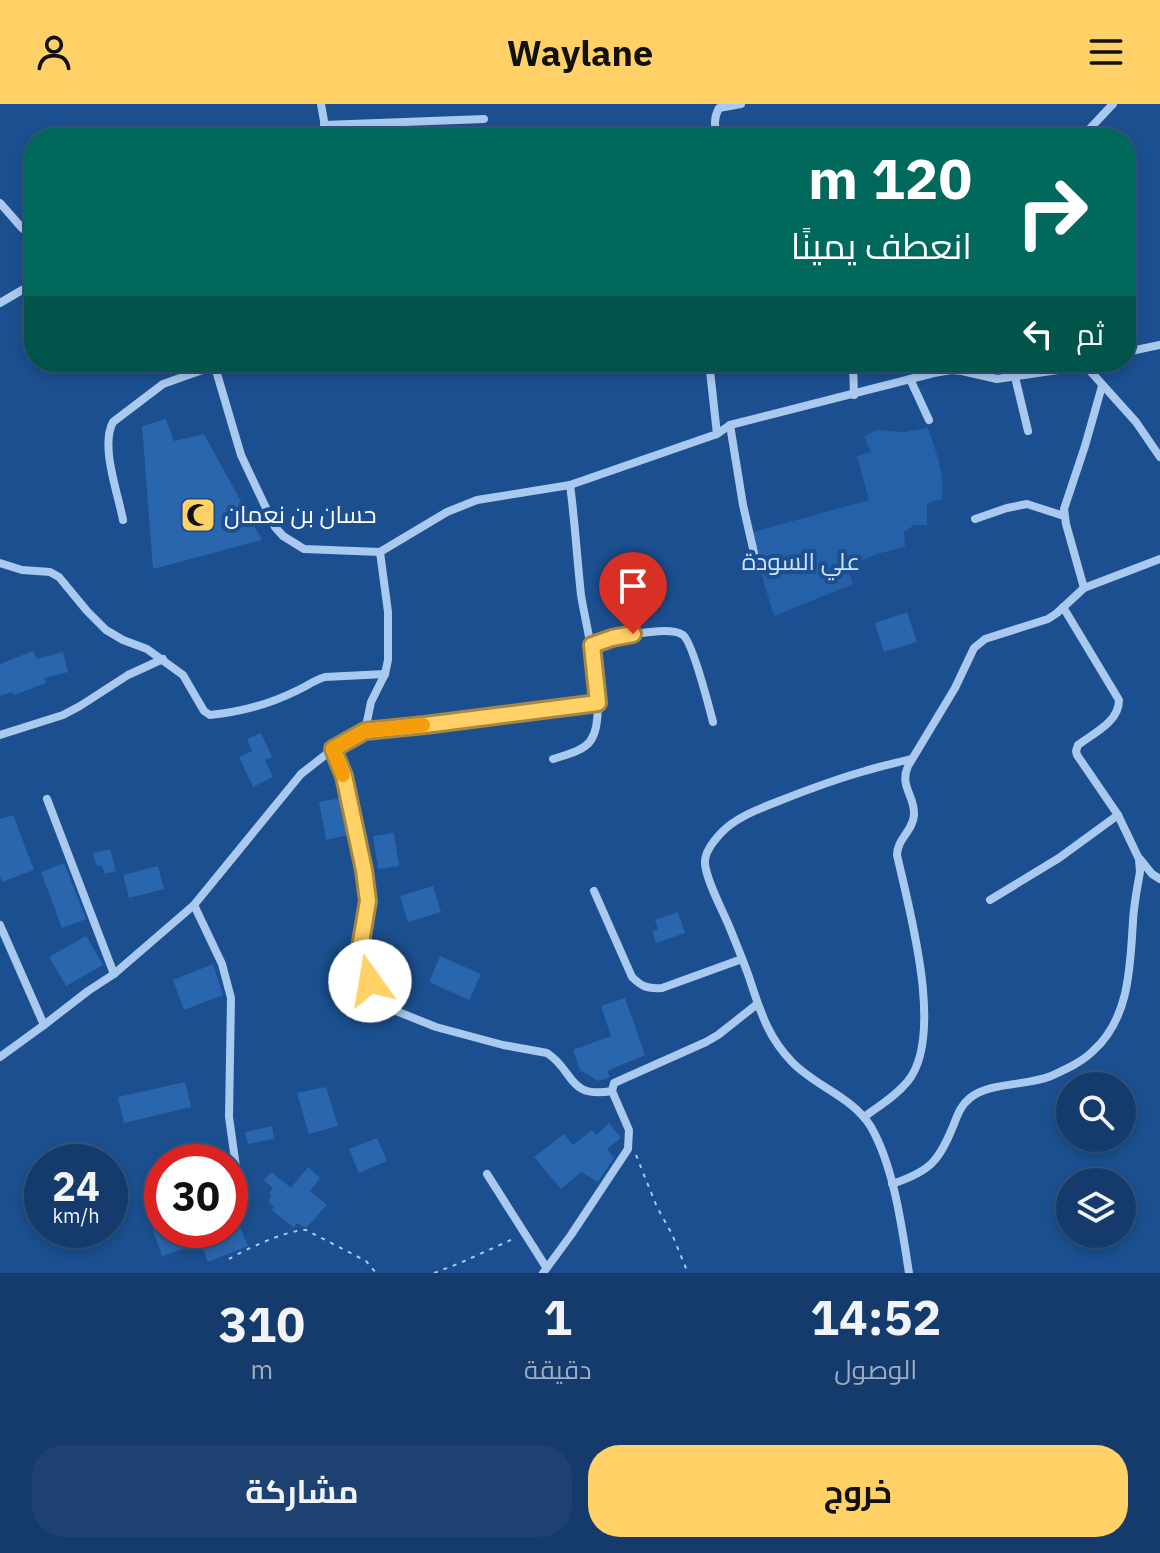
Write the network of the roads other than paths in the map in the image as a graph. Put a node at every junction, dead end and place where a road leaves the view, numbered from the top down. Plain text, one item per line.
1 (321, 104) edge
2 (741, 104) edge
3 (1113, 104) edge
4 (484, 119) dead end
5 (324, 125) junction
6 (325, 128) edge
7 (715, 128) edge
8 (1090, 128) edge
9 (0, 203) edge
10 (24, 230) edge
11 (24, 289) edge
12 (0, 303) edge
13 (1160, 345) edge
14 (1136, 350) edge
15 (192, 372) edge
16 (214, 372) edge
17 (710, 372) edge
18 (853, 372) edge
19 (932, 372) edge
20 (969, 372) edge
21 (1042, 372) edge
22 (1091, 372) edge
23 (1015, 377) junction
24 (910, 379) junction
25 (1102, 386) junction
26 (854, 395) junction
27 (929, 420) dead end
28 (730, 425) junction
29 (1028, 431) dead end
30 (717, 434) junction
31 (1160, 457) edge
32 (570, 485) junction
33 (1064, 516) junction
34 (975, 519) dead end
35 (123, 520) dead end
36 (380, 552) junction
37 (1160, 559) edge
38 (0, 563) edge
39 (757, 566) dead end
40 (1084, 588) junction
41 (1063, 607) junction
42 (592, 645) junction
43 (163, 659) junction
44 (385, 674) junction
45 (598, 703) junction
46 (713, 722) dead end
47 (365, 731) junction
48 (0, 735) edge
49 (333, 749) junction
50 (553, 759) dead end
51 (911, 759) junction
52 (47, 799) dead end
53 (1118, 815) junction
54 (1139, 859) junction
55 (1160, 879) edge
56 (594, 891) dead end
57 (990, 900) dead end
58 (194, 905) junction
59 (0, 925) edge
60 (742, 959) junction
61 (114, 974) junction
62 (756, 1005) junction
63 (44, 1025) junction
64 (0, 1057) edge
65 (612, 1091) junction
66 (864, 1117) junction
67 (234, 1144) edge
68 (487, 1174) dead end
69 (892, 1184) junction
70 (545, 1270) edge
71 (909, 1273) edge

1 - 5 street
2 - 7 street
3 - 8 street
4 - 5 street
5 - 6 street
9 - 10 street
11 - 12 street
13 - 14 street
15 - 35 street
16 - 36 street
17 - 30 street
18 - 26 street
19 - 24 street
20 - 23 street
21 - 23 street
22 - 25 street
23 - 29 street
24 - 26 street
24 - 27 street
25 - 31 street
25 - 33 street
26 - 28 street
28 - 30 street
28 - 39 street
30 - 32 street
32 - 36 street
32 - 42 street
33 - 34 street
33 - 40 street
36 - 44 street
37 - 40 street
38 - 43 street
40 - 41 street
41 - 51 street
41 - 53 street
42 - 45 street
42 - 46 street
43 - 44 street
43 - 48 street
44 - 47 street
45 - 47 street
45 - 50 street
47 - 49 street
49 - 58 street
49 - 65 street
51 - 60 street
51 - 66 street
52 - 61 street
53 - 54 street
53 - 57 street
54 - 55 street
54 - 69 street
56 - 60 street
58 - 61 street
58 - 67 street
59 - 63 street
60 - 62 street
61 - 63 street
62 - 65 street
62 - 66 street
63 - 64 street
65 - 70 street
66 - 69 street
68 - 70 street
69 - 71 street

